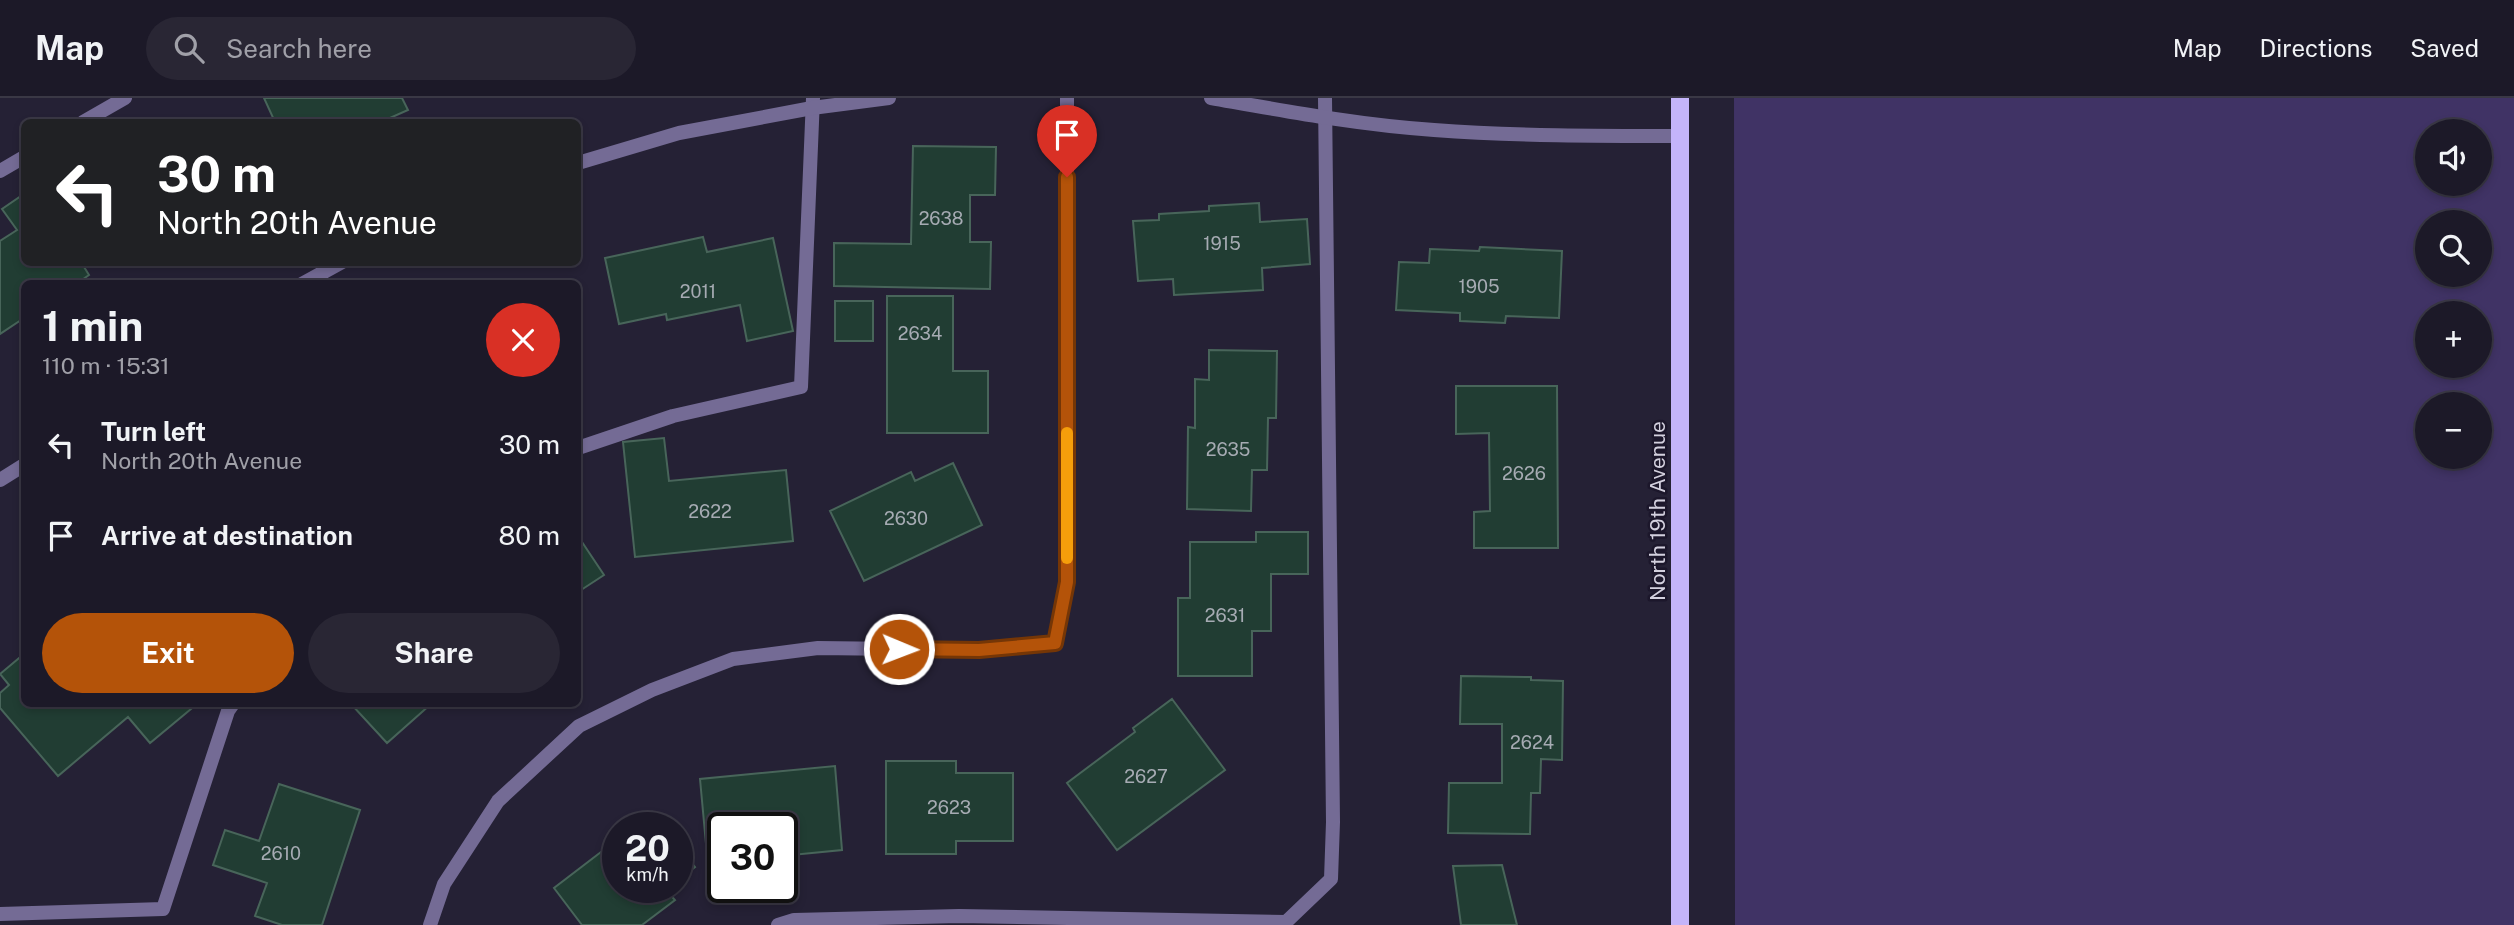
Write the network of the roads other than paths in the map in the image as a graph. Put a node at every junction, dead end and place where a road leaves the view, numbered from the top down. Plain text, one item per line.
1 (125, 98) edge
2 (889, 98) edge
3 (1067, 98) edge
4 (1211, 98) edge
5 (1325, 98) edge
6 (1680, 98) edge
7 (813, 103) edge
8 (88, 119) edge
9 (1325, 119) junction
10 (1680, 136) junction
11 (21, 159) edge
12 (581, 162) edge
13 (0, 171) edge
14 (335, 266) edge
15 (310, 280) edge
16 (581, 447) edge
17 (21, 467) edge
18 (0, 480) edge
19 (231, 707) edge
20 (0, 914) edge
21 (430, 925) edge
22 (778, 925) edge
23 (1680, 925) edge

1 - 8 street
2 - 7 street
3 - 21 street
4 - 9 street
5 - 9 street
6 - 10 main road, North 19th Avenue
7 - 12 street
7 - 16 street
9 - 10 street
9 - 22 street
10 - 23 main road, North 19th Avenue
11 - 13 street
14 - 15 street
17 - 18 street
19 - 20 street

